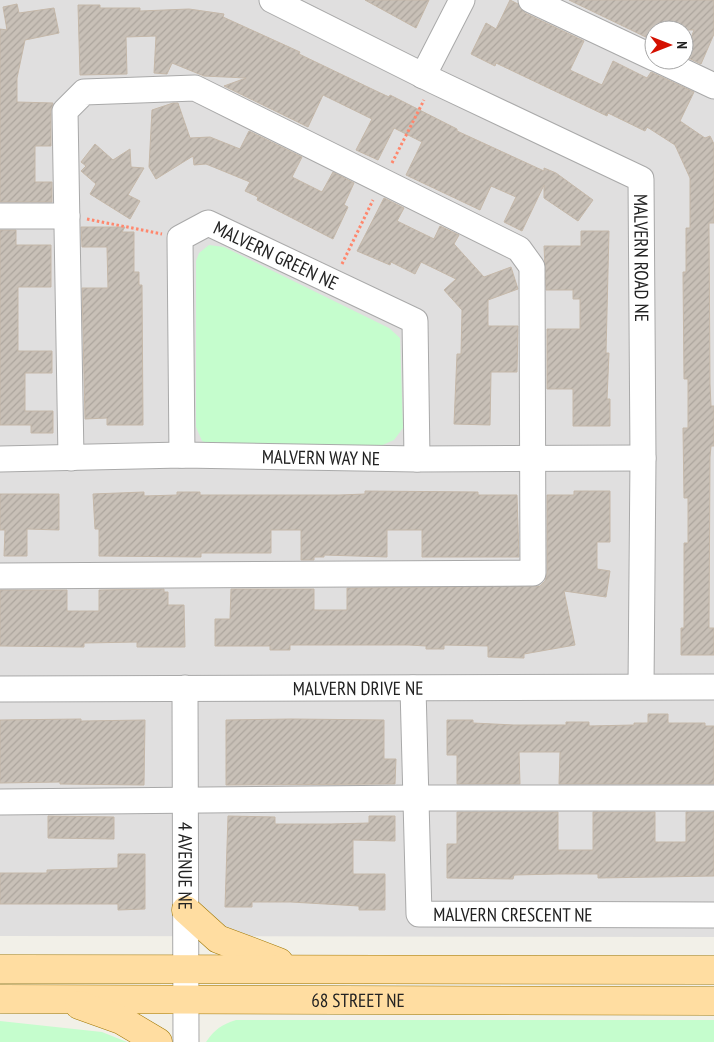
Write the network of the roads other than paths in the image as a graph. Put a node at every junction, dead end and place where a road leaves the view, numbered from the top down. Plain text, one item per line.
1 (272, 0) edge
2 (462, 0) edge
3 (532, 0) edge
4 (644, 53) edge
5 (680, 70) edge
6 (423, 76) junction
7 (714, 86) edge
8 (0, 216) edge
9 (67, 216) junction
10 (182, 455) junction
11 (71, 458) junction
12 (533, 458) junction
13 (643, 458) junction
14 (0, 459) edge
15 (418, 459) junction
16 (0, 576) edge
17 (641, 686) junction
18 (714, 686) edge
19 (185, 688) junction
20 (413, 688) junction
21 (0, 689) edge
22 (416, 798) junction
23 (714, 798) edge
24 (186, 799) junction
25 (0, 802) edge
26 (186, 910) junction
27 (714, 916) edge
28 (186, 968) junction
29 (297, 968) junction
30 (0, 969) edge
31 (714, 970) edge
32 (61, 998) junction
33 (0, 999) edge
34 (186, 999) junction
35 (714, 1001) edge
36 (158, 1042) edge
37 (186, 1042) edge

1 - 6 street, MALVERN ROAD NE
2 - 6 street
3 - 4 street
5 - 7 street
6 - 13 street, MALVERN ROAD NE
8 - 9 street
9 - 11 street
9 - 12 street
10 - 11 street, MALVERN WAY NE
10 - 15 street, MALVERN WAY NE
10 - 15 street, MALVERN GREEN NE
11 - 14 street, MALVERN WAY NE
12 - 13 street, MALVERN WAY NE
12 - 15 street, MALVERN WAY NE
12 - 16 street
13 - 17 street, MALVERN ROAD NE
17 - 18 street, MALVERN DRIVE NE
17 - 20 street, MALVERN DRIVE NE
19 - 20 street, MALVERN DRIVE NE
19 - 21 street, MALVERN DRIVE NE
19 - 24 street, 4 AVENUE NE
20 - 22 street, MALVERN CRESCENT NE
22 - 23 street
22 - 24 street
22 - 27 street, MALVERN CRESCENT NE
24 - 25 street
24 - 26 street, 4 AVENUE NE
26 - 28 street, 4 AVENUE NE
26 - 29 main road
28 - 29 main road, 68 STREET NE
28 - 30 main road, 68 STREET NE
28 - 34 street, 4 AVENUE NE
29 - 31 main road, 68 STREET NE
32 - 33 main road, 68 STREET NE
32 - 34 main road, 68 STREET NE
32 - 36 main road
34 - 35 main road, 68 STREET NE
34 - 37 street, 4 AVENUE NE

